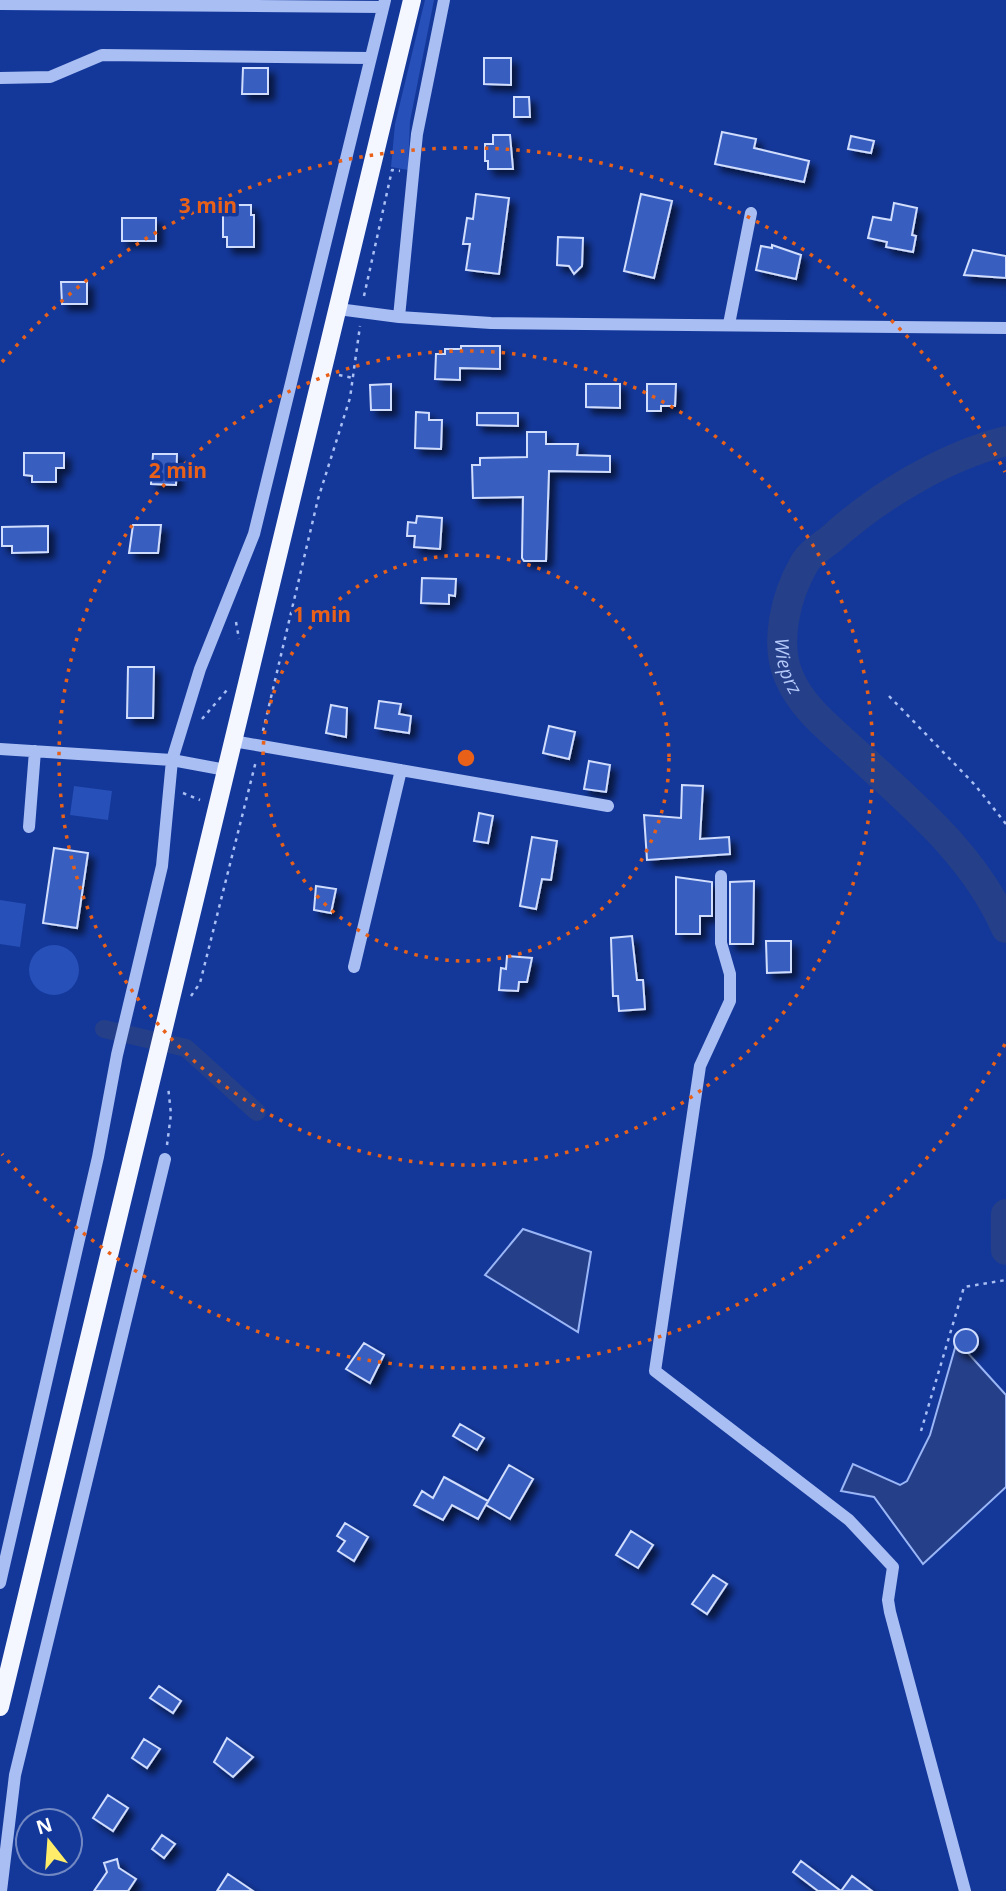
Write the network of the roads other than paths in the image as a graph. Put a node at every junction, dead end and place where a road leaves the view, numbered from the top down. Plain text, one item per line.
1 (412, 0) edge
2 (444, 0) edge
3 (0, 4) edge
4 (384, 4) edge
5 (369, 58) junction
6 (0, 78) edge
7 (751, 213) dead end
8 (338, 309) junction
9 (399, 317) junction
10 (729, 324) junction
11 (1006, 328) edge
12 (233, 741) junction
13 (0, 749) edge
14 (35, 751) junction
15 (172, 760) junction
16 (226, 770) junction
17 (401, 770) junction
18 (608, 806) dead end
19 (29, 827) dead end
20 (721, 876) dead end
21 (354, 967) dead end
22 (164, 1158) road end
23 (0, 1583) edge
24 (0, 1707) edge
25 (1, 1891) edge
26 (965, 1891) edge

1 - 8 main road
2 - 9 street
3 - 4 street
4 - 5 street
5 - 6 street
5 - 15 street
7 - 10 street
8 - 9 street
8 - 12 main road
9 - 10 street
10 - 11 street
12 - 16 main road
12 - 17 street
13 - 14 street
14 - 15 street
14 - 19 street
15 - 16 street
15 - 23 street
16 - 24 main road
17 - 18 street
17 - 21 street
20 - 26 street
22 - 25 street

